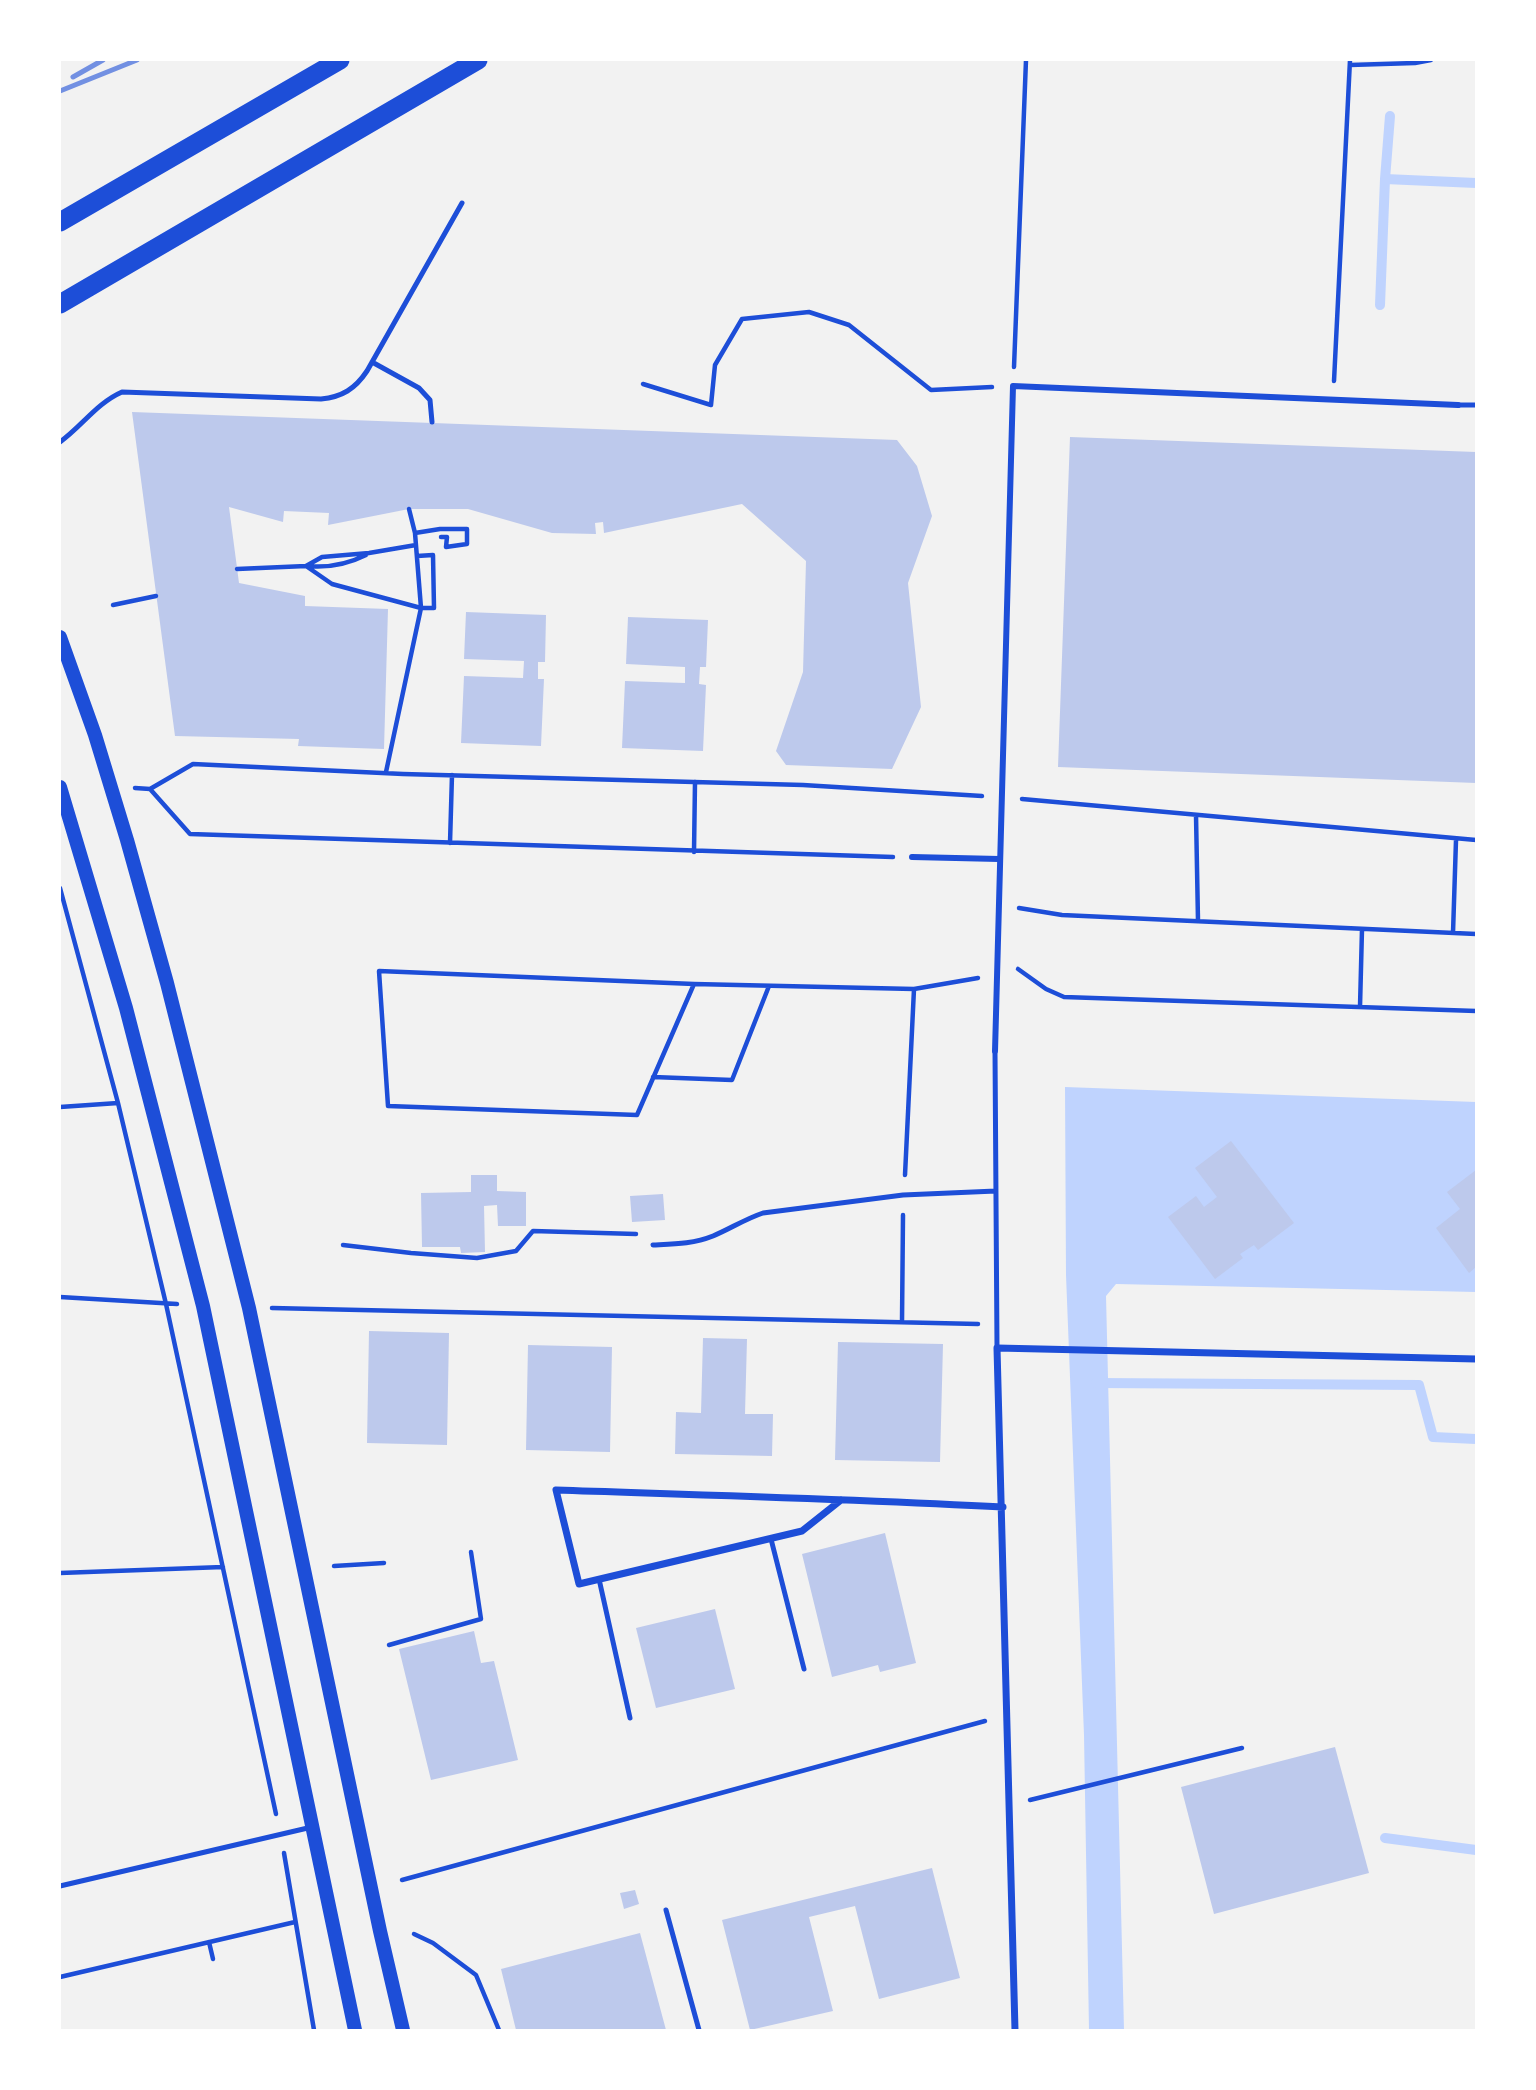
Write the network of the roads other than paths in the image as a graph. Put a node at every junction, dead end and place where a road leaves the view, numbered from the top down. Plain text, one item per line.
1 (340, 60) edge
2 (478, 60) edge
3 (462, 203) dead end
4 (60, 222) edge
5 (60, 304) edge
6 (372, 362) junction
7 (1458, 405) joint
8 (1476, 405) edge
9 (432, 422) dead end
10 (60, 442) edge
11 (60, 637) edge
12 (60, 788) edge
13 (912, 857) road end
14 (999, 859) junction
15 (995, 1051) joint
16 (996, 1191) junction
17 (653, 1245) road end
18 (997, 1348) junction
19 (1476, 1359) edge
20 (841, 1500) junction
21 (1003, 1507) junction
22 (771, 1539) junction
23 (599, 1579) junction
24 (804, 1669) dead end
25 (630, 1718) dead end
26 (313, 1827) junction
27 (60, 1886) edge
28 (666, 1910) dead end
29 (355, 2031) edge
30 (403, 2031) edge
31 (699, 2031) edge
32 (1015, 2031) edge

1 - 4 highway
2 - 5 highway
3 - 6 lane
6 - 9 lane
6 - 10 lane
7 - 8 lane
7 - 14 street
11 - 30 main road
12 - 26 main road
13 - 14 street
14 - 15 street
15 - 16 lane
16 - 17 lane
16 - 18 lane
18 - 19 street
18 - 21 street
20 - 21 street
20 - 22 street
20 - 23 street
21 - 32 street
22 - 23 street
22 - 24 lane
23 - 25 lane
26 - 27 lane
26 - 29 main road
28 - 31 lane

